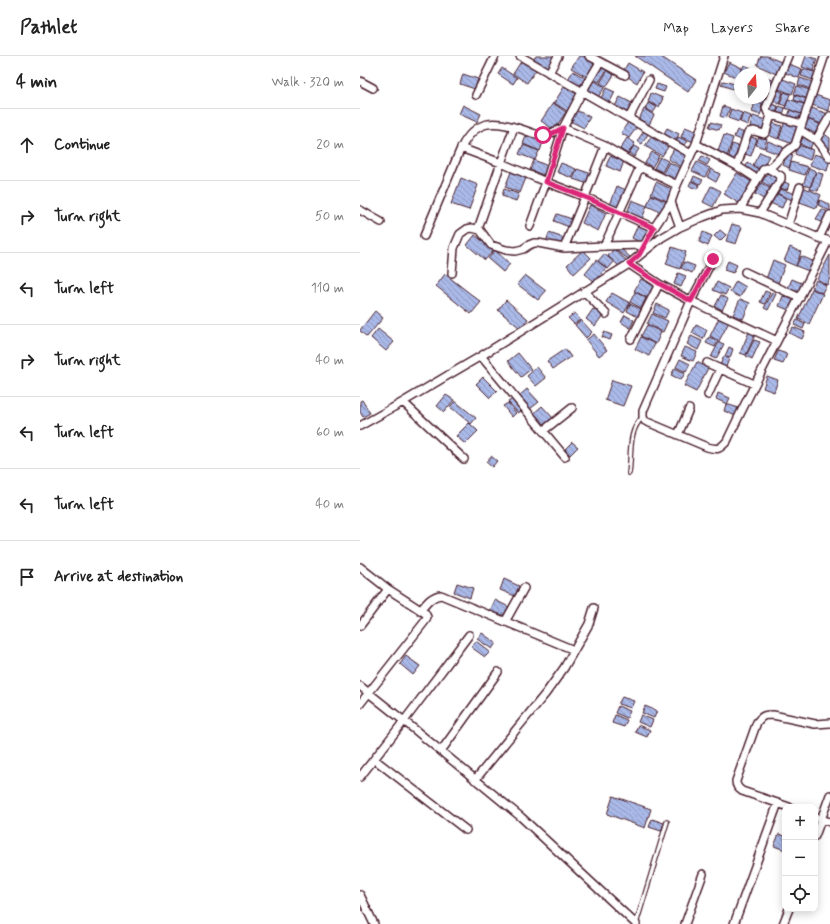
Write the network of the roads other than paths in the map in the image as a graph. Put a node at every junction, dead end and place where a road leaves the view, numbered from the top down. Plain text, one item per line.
1 (495, 56) edge
2 (520, 56) edge
3 (558, 56) edge
4 (589, 56) edge
5 (724, 56) edge
6 (788, 56) edge
7 (824, 58) dead end
8 (600, 62) junction
9 (549, 73) junction
10 (625, 75) dead end
11 (649, 80) dead end
12 (360, 81) edge
13 (373, 88) dead end
14 (582, 92) junction
15 (476, 94) dead end
16 (771, 115) junction
17 (830, 116) edge
18 (629, 118) junction
19 (514, 127) junction
20 (801, 127) junction
21 (563, 128) junction
22 (816, 140) junction
23 (696, 144) junction
24 (605, 146) junction
25 (461, 148) junction
26 (691, 154) junction
27 (830, 158) edge
28 (501, 163) junction
29 (737, 166) junction
30 (640, 167) junction
31 (769, 169) junction
32 (757, 179) junction
33 (546, 182) junction
34 (677, 185) junction
35 (800, 187) dead end
36 (585, 197) junction
37 (671, 202) junction
38 (740, 209) junction
39 (360, 210) edge
40 (619, 212) junction
41 (760, 213) junction
42 (830, 215) edge
43 (382, 222) dead end
44 (788, 225) junction
45 (530, 226) dead end
46 (680, 227) junction
47 (654, 228) junction
48 (478, 229) junction
49 (424, 236) dead end
50 (819, 238) junction
51 (829, 241) edge
52 (645, 245) junction
53 (604, 246) junction
54 (564, 248) junction
55 (639, 255) junction
56 (713, 259) dead end
57 (629, 264) junction
58 (745, 272) dead end
59 (452, 273) dead end
60 (660, 284) junction
61 (584, 291) junction
62 (800, 298) junction
63 (691, 301) junction
64 (606, 314) dead end
65 (631, 339) dead end
66 (777, 341) junction
67 (480, 356) junction
68 (707, 363) dead end
69 (720, 369) junction
70 (754, 384) junction
71 (708, 395) dead end
72 (403, 402) junction
73 (572, 408) dead end
74 (689, 409) dead end
75 (643, 417) junction
76 (360, 426) edge
77 (543, 431) junction
78 (678, 435) junction
79 (565, 457) dead end
80 (464, 459) dead end
81 (629, 473) dead end
82 (360, 567) edge
83 (524, 588) dead end
84 (388, 589) junction
85 (594, 608) dead end
86 (420, 611) junction
87 (505, 622) junction
88 (360, 626) edge
89 (469, 635) dead end
90 (574, 650) junction
91 (498, 672) dead end
92 (360, 686) edge
93 (369, 693) junction
94 (360, 704) edge
95 (404, 721) junction
96 (830, 722) edge
97 (441, 751) junction
98 (374, 759) junction
99 (360, 777) edge
100 (476, 780) junction
101 (830, 795) edge
102 (778, 803) junction
103 (782, 804) edge
104 (818, 818) edge
105 (667, 822) dead end
106 (830, 822) edge
107 (466, 830) dead end
108 (703, 874) dead end
109 (360, 895) edge
110 (788, 912) edge
111 (374, 924) edge
112 (636, 924) edge
113 (685, 924) edge
114 (734, 924) edge
115 (783, 924) edge

1 - 15 street
2 - 9 street
3 - 9 street
4 - 8 street
5 - 23 street
6 - 16 street
7 - 20 street
8 - 10 street
8 - 14 street
9 - 14 street
11 - 18 street
12 - 13 street
14 - 18 street
14 - 21 street
16 - 20 street
16 - 29 street
17 - 22 street
18 - 26 street
19 - 21 street
19 - 25 street
19 - 28 street
20 - 22 street
20 - 31 street
21 - 24 street
21 - 33 street
22 - 27 street
23 - 26 street
23 - 29 street
24 - 30 street
24 - 36 street
25 - 28 street
25 - 49 street
26 - 34 street
28 - 33 street
28 - 48 street
29 - 32 street
30 - 34 street
30 - 40 street
31 - 32 street
31 - 41 street
32 - 38 street
33 - 36 street
33 - 45 street
34 - 37 street
35 - 44 street
36 - 40 street
36 - 54 street
37 - 46 street
37 - 47 street
38 - 41 street
38 - 46 street
39 - 43 street
40 - 47 street
40 - 53 street
41 - 44 street
42 - 50 street
44 - 50 street
46 - 55 street
47 - 52 street
48 - 54 street
48 - 59 street
50 - 51 street
51 - 62 street
52 - 53 street
52 - 55 street
53 - 54 street
55 - 57 street
56 - 63 street
57 - 60 street
57 - 61 street
58 - 62 street
60 - 63 street
60 - 65 street
61 - 64 street
61 - 67 street
62 - 66 street
63 - 66 street
63 - 75 street
66 - 70 street
67 - 72 street
67 - 77 street
68 - 69 street
69 - 70 street
69 - 71 street
70 - 78 street
72 - 76 street
72 - 80 street
73 - 77 street
74 - 78 street
75 - 78 street
75 - 81 lane
77 - 79 street
82 - 84 street
83 - 87 street
84 - 86 street
84 - 88 street
85 - 90 street
86 - 87 street
86 - 93 street
87 - 90 street
89 - 95 street
90 - 100 street
91 - 97 street
92 - 93 street
93 - 94 street
93 - 95 street
95 - 97 street
95 - 98 street
96 - 102 street
97 - 100 street
98 - 99 street
98 - 107 street
100 - 112 street
101 - 104 street
102 - 103 street
102 - 114 street
104 - 106 street
105 - 112 lane
108 - 113 street
109 - 111 street
110 - 115 street

